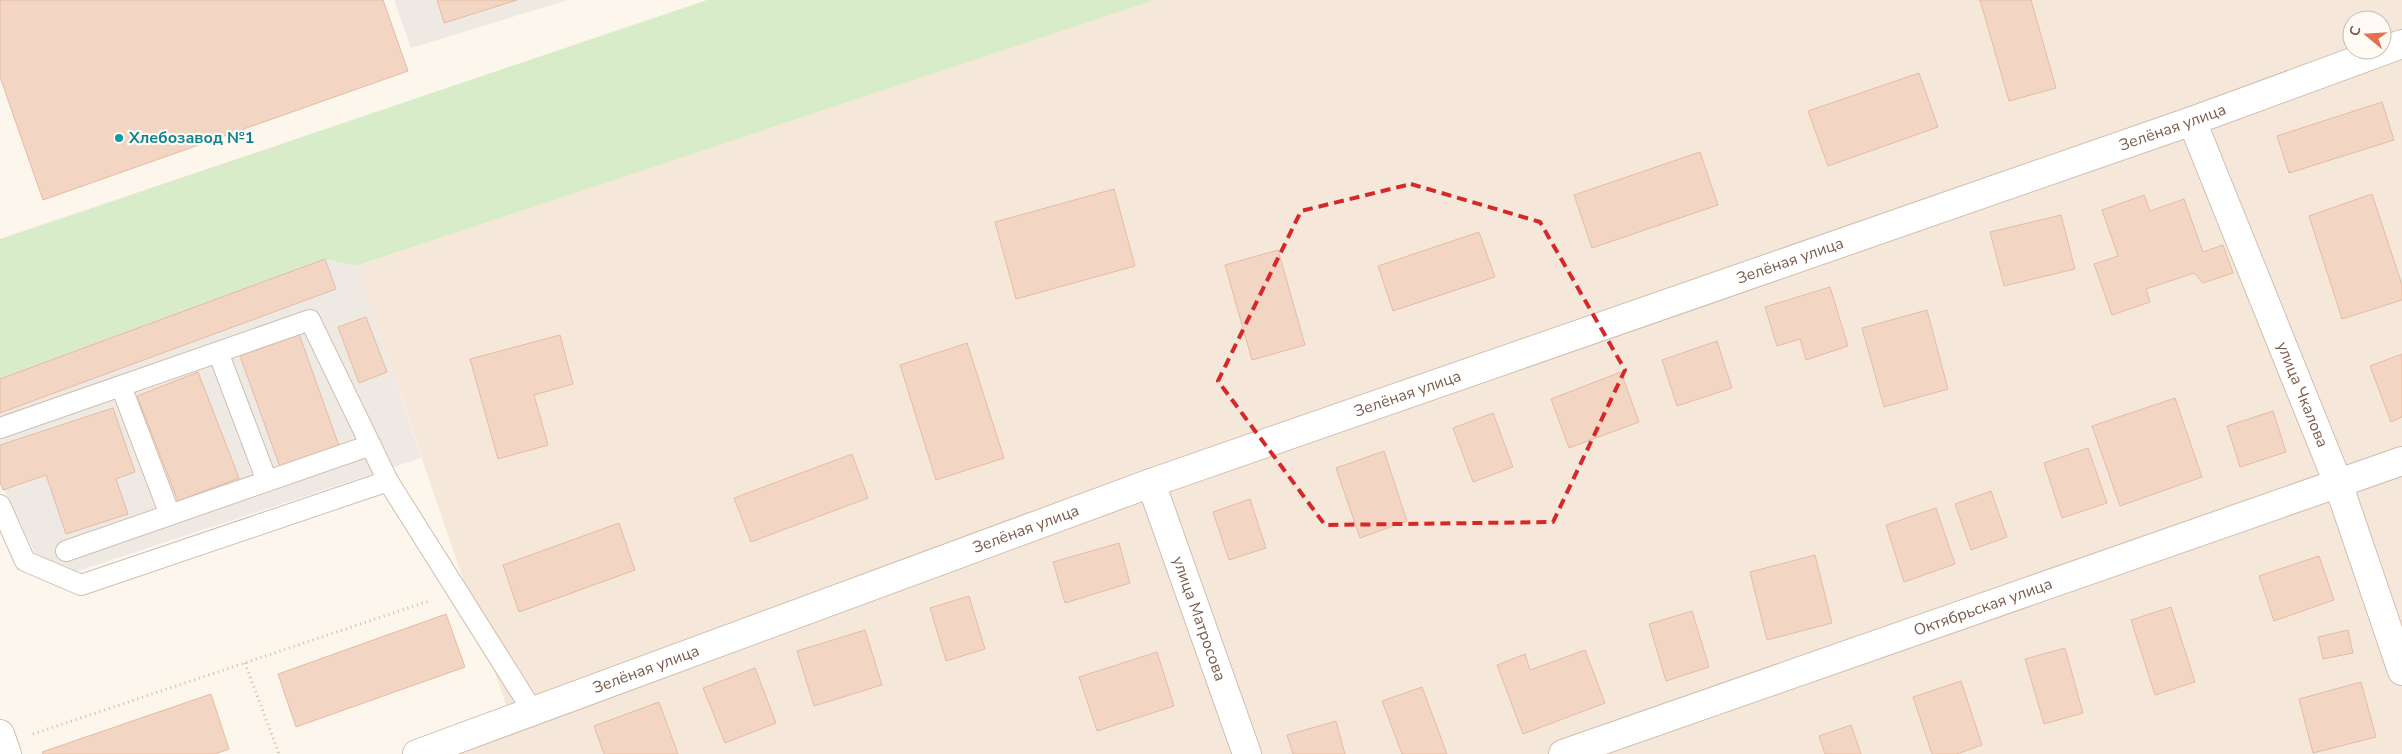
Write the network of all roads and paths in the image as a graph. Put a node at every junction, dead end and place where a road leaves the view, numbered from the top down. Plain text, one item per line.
1 (2402, 44) edge
2 (2192, 121) junction
3 (218, 352) junction
4 (121, 386) junction
5 (0, 428) edge
6 (371, 445) junction
7 (2402, 461) edge
8 (388, 481) junction
9 (267, 482) junction
10 (1151, 483) junction
11 (2338, 484) junction
12 (0, 505) edge
13 (170, 515) junction
14 (66, 551) dead end
15 (458, 591) junction
16 (245, 663) junction
17 (2402, 671) edge
18 (532, 710) junction
19 (3, 744) edge
20 (279, 754) edge
21 (417, 754) edge
22 (1247, 754) edge
23 (1563, 754) edge

1 - 2 street, Зелёная улица
2 - 10 street, Зелёная улица
2 - 11 street, улица Чкалова
3 - 4 lane
3 - 6 lane
3 - 9 lane
4 - 5 lane
4 - 13 lane
6 - 8 lane
6 - 9 lane
7 - 11 street, Октябрьская улица
8 - 12 lane
8 - 15 lane
9 - 13 lane
10 - 18 street, Зелёная улица
10 - 22 street, улица Матросова
11 - 17 street, улица Чкалова
11 - 23 street, Октябрьская улица
13 - 14 lane
15 - 16 path
15 - 18 lane
16 - 19 path
16 - 20 path
18 - 21 street, Зелёная улица

